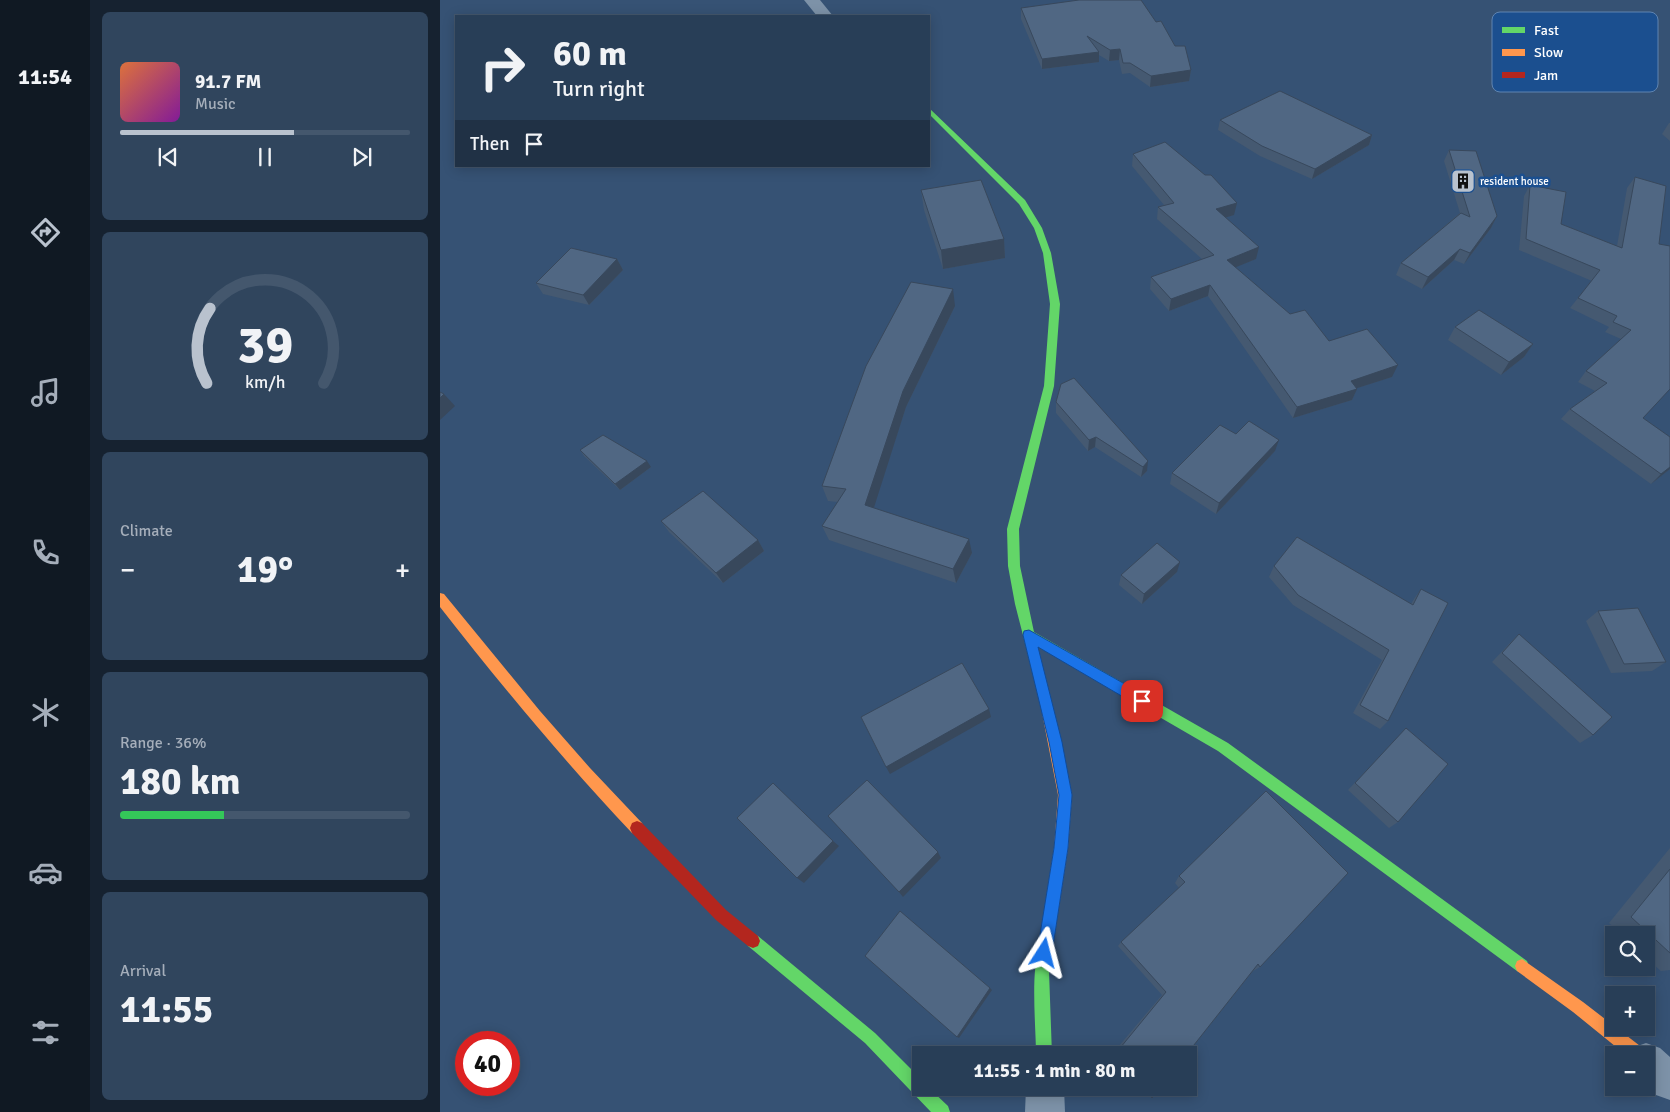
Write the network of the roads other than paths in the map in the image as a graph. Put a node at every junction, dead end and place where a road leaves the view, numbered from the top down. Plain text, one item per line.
1 (812, 0) edge
2 (824, 15) edge
3 (930, 111) edge
4 (440, 598) edge
5 (1029, 635) junction
6 (1044, 1046) edge
7 (1627, 1046) edge
8 (1655, 1069) edge
9 (1670, 1081) edge
10 (1045, 1096) edge
11 (942, 1112) edge
12 (1045, 1112) edge

1 - 2 street
3 - 5 street
4 - 11 street
5 - 6 street
5 - 7 street
8 - 9 street
10 - 12 street

